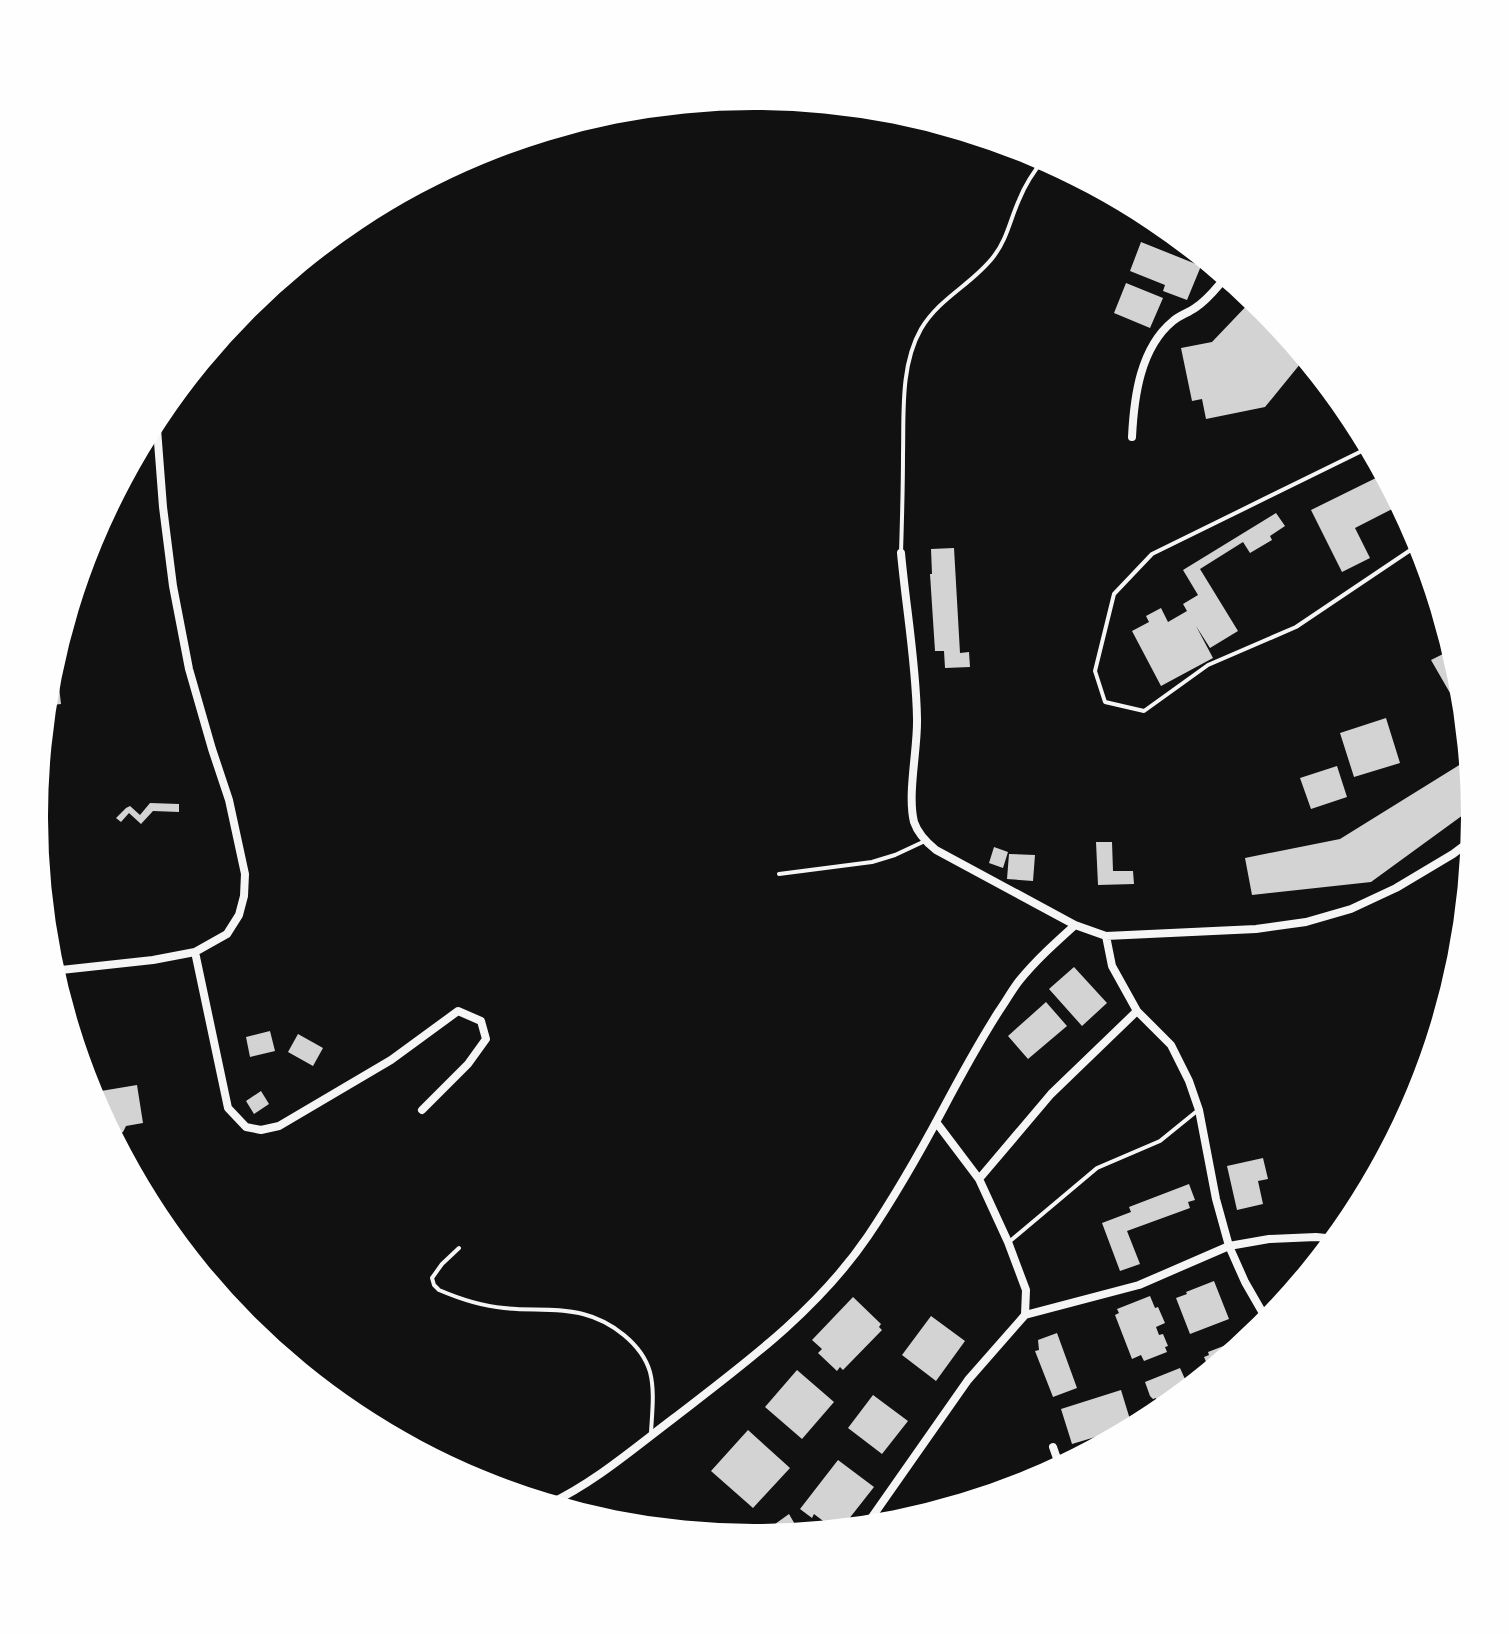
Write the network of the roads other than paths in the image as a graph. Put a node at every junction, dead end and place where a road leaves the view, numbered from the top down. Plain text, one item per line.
1 (1037, 169) edge
2 (1219, 285) edge
3 (1132, 437) dead end
4 (158, 439) edge
5 (1359, 452) edge
6 (1409, 551) edge
7 (901, 553) joint
8 (925, 841) junction
9 (1460, 849) edge
10 (779, 874) dead end
11 (1075, 925) junction
12 (1106, 936) junction
13 (195, 952) junction
14 (65, 970) edge
15 (1137, 1011) junction
16 (422, 1110) dead end
17 (1199, 1110) junction
18 (936, 1122) junction
19 (979, 1179) junction
20 (1322, 1238) edge
21 (1008, 1242) junction
22 (1229, 1246) junction
23 (459, 1248) dead end
24 (1261, 1310) edge
25 (1025, 1315) junction
26 (651, 1435) junction
27 (1053, 1447) dead end
28 (1056, 1456) edge
29 (562, 1496) edge
30 (875, 1513) edge

1 - 7 lane
2 - 3 street
4 - 13 street
5 - 6 lane
7 - 8 street
8 - 10 lane
8 - 11 street
9 - 12 street
11 - 12 street
11 - 18 street
12 - 15 street
13 - 14 street
13 - 16 street
15 - 17 street
15 - 19 street
17 - 21 lane
17 - 22 street
18 - 19 street
18 - 26 street
19 - 21 street
20 - 22 street
21 - 25 street
22 - 24 street
22 - 25 street
23 - 26 lane
25 - 30 street
26 - 29 street
27 - 28 street

